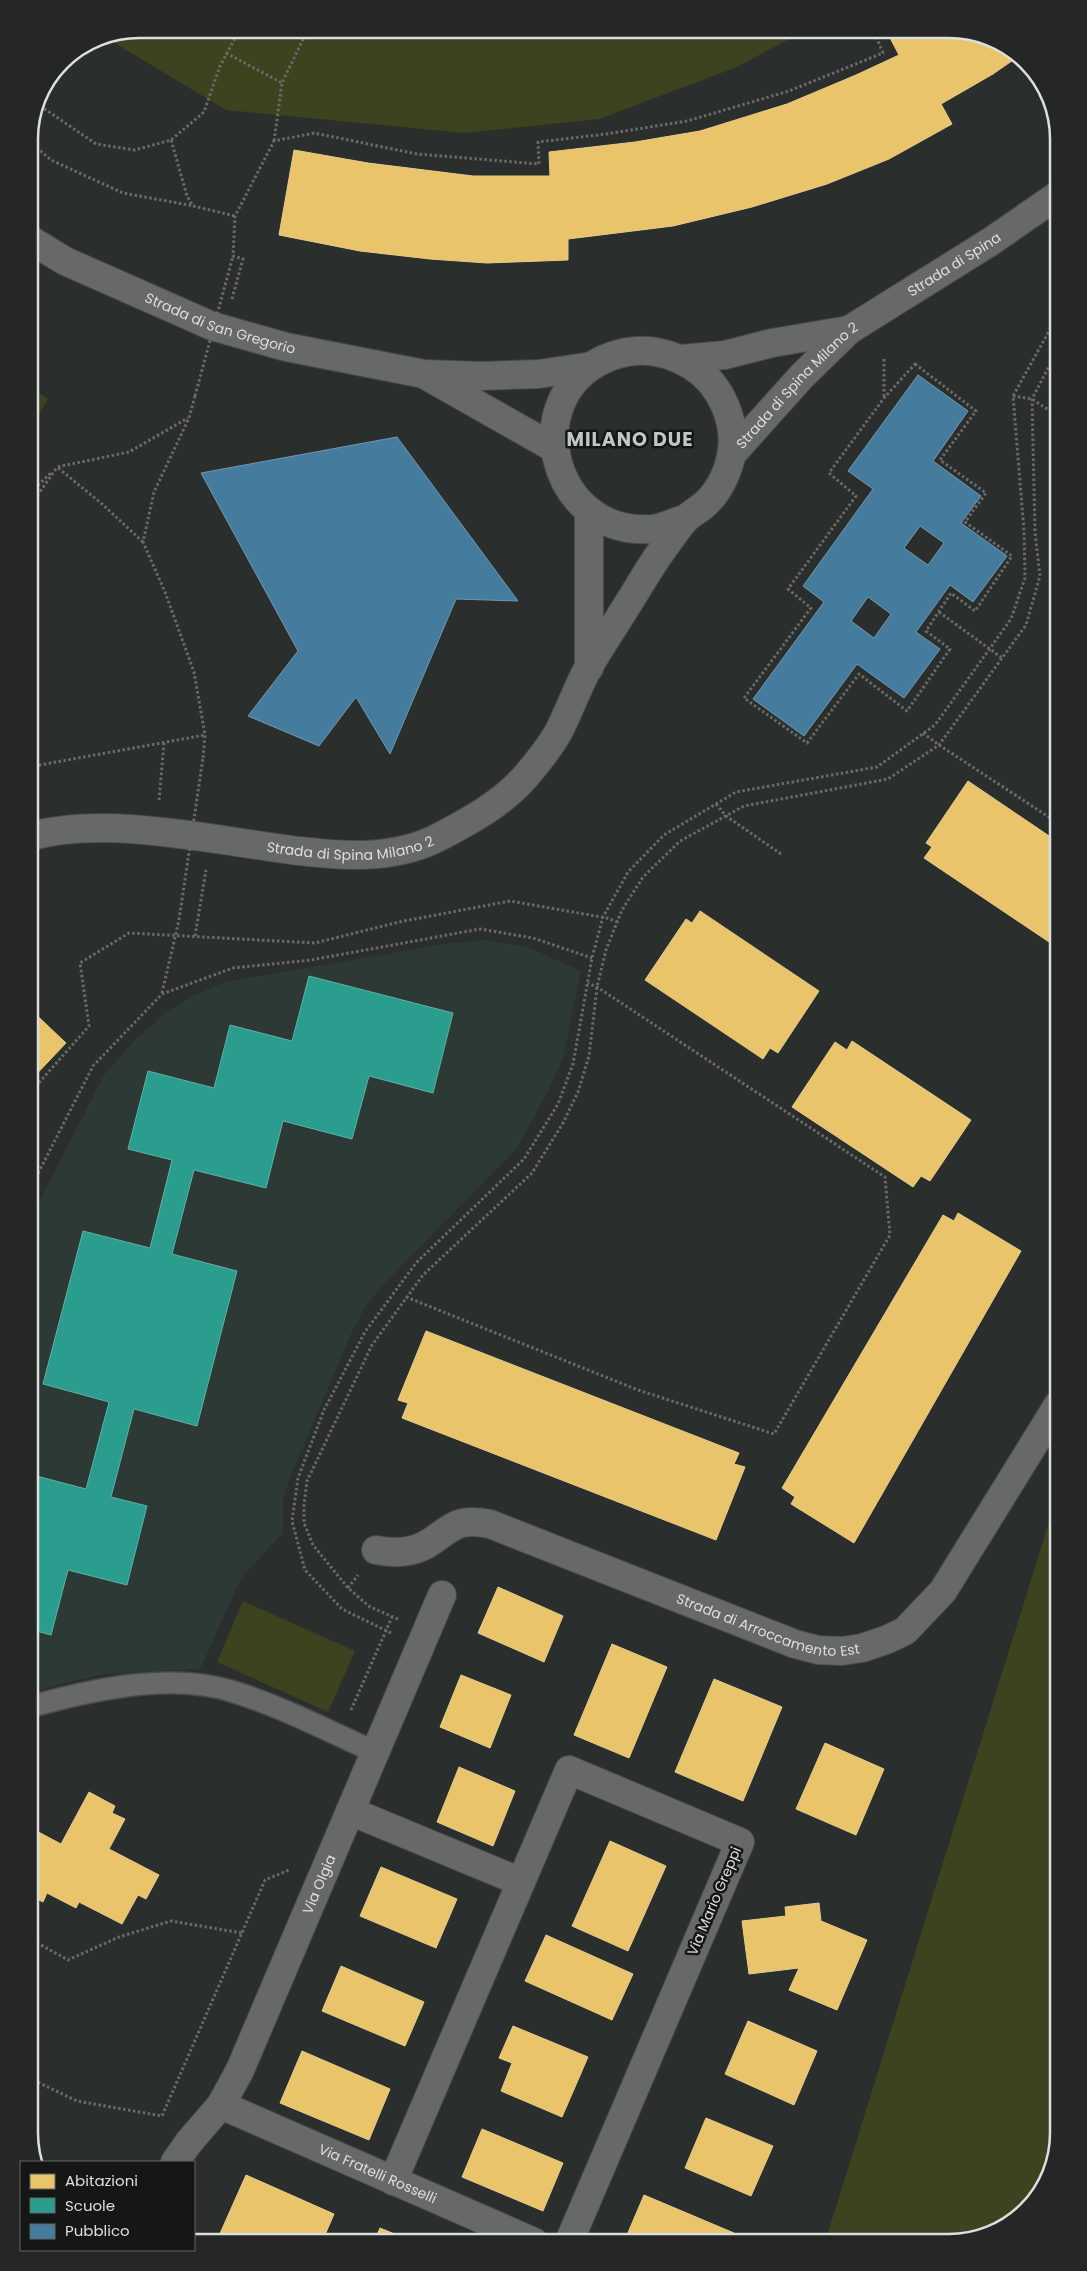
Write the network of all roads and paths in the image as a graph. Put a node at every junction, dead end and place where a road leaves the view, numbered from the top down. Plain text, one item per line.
1 (235, 38) edge
2 (304, 38) edge
3 (877, 38) edge
4 (226, 53) junction
5 (282, 83) junction
6 (43, 108) edge
7 (171, 140) junction
8 (274, 141) junction
9 (38, 149) edge
10 (1050, 201) edge
11 (194, 206) junction
12 (235, 216) junction
13 (38, 245) edge
14 (234, 256) junction
15 (230, 307) dead end
16 (1050, 329) edge
17 (849, 330) junction
18 (681, 359) junction
19 (884, 359) dead end
20 (1050, 364) edge
21 (592, 366) junction
22 (424, 374) junction
23 (1013, 396) junction
24 (884, 398) junction
25 (1032, 399) junction
26 (1050, 411) edge
27 (189, 418) junction
28 (554, 448) junction
29 (731, 455) junction
30 (57, 467) junction
31 (38, 486) edge
32 (38, 495) edge
33 (589, 510) junction
34 (685, 519) junction
35 (143, 542) junction
36 (939, 612) junction
37 (989, 649) junction
38 (1002, 658) junction
39 (589, 668) junction
40 (923, 733) junction
41 (205, 735) junction
42 (164, 743) junction
43 (939, 745) junction
44 (38, 765) edge
45 (716, 804) junction
46 (726, 816) junction
47 (1050, 818) edge
48 (156, 831) junction
49 (38, 834) edge
50 (211, 840) junction
51 (781, 854) dead end
52 (603, 917) junction
53 (618, 922) junction
54 (176, 935) junction
55 (195, 936) junction
56 (592, 958) junction
57 (588, 983) junction
58 (597, 987) junction
59 (162, 994) junction
60 (38, 1084) edge
61 (38, 1172) edge
62 (406, 1297) junction
63 (1050, 1418) edge
64 (376, 1550) dead end
65 (442, 1595) dead end
66 (392, 1617) junction
67 (386, 1632) junction
68 (424, 1638) junction
69 (38, 1705) edge
70 (339, 1736) junction
71 (375, 1752) junction
72 (350, 1811) junction
73 (333, 1850) junction
74 (521, 1882) junction
75 (242, 1933) junction
76 (38, 1943) edge
77 (38, 2082) edge
78 (221, 2105) junction
79 (177, 2161) edge
80 (392, 2181) junction
81 (514, 2233) edge
82 (573, 2234) edge

1 - 4 path
2 - 5 path
3 - 8 path
4 - 5 path
4 - 7 path
5 - 8 path
6 - 7 path
7 - 11 path
8 - 12 path
9 - 11 path
10 - 17 street, Strada di Spina
11 - 12 path
12 - 14 path
13 - 22 street, Strada di San Gregorio
14 - 15 path
14 - 27 path, bridge
16 - 23 path
17 - 18 street, Strada di Spina Milano 2
17 - 29 street, Strada di Spina Milano 2
18 - 21 street, Strada di Spina Milano 2
18 - 29 street, Strada di Spina Milano 2
19 - 24 path
20 - 25 path
21 - 22 street, Strada di San Gregorio
21 - 28 street, Strada di Spina Milano 2
22 - 28 street, Strada di San Gregorio
23 - 25 path
23 - 37 path
24 - 36 path
24 - 36 path
25 - 26 path
25 - 38 path
27 - 30 path
27 - 35 path
28 - 33 street, Strada di Spina Milano 2
29 - 34 street, Strada di Spina Milano 2
30 - 31 path
30 - 32 path
30 - 35 path
33 - 34 street, Strada di Spina Milano 2
33 - 39 street, Strada di Spina Milano 2
34 - 39 street, Strada di Spina Milano 2
35 - 41 path
36 - 37 path
37 - 38 path
37 - 40 path
38 - 43 path
39 - 50 street, Strada di Spina Milano 2
40 - 43 path
40 - 45 path
41 - 42 path
41 - 54 path, bridge
42 - 44 path
42 - 48 path
43 - 46 path
43 - 47 path
45 - 46 path
45 - 52 path
46 - 51 path
46 - 53 path
48 - 49 street, Strada di Spina Milano 2
48 - 50 street, Strada di Spina Milano 2
50 - 55 path
52 - 53 path
52 - 55 path
52 - 56 path
53 - 58 path
54 - 55 path
54 - 59 path
54 - 60 path
56 - 57 path
56 - 59 path
57 - 58 path
57 - 67 path
58 - 62 path
58 - 62 path
59 - 61 path
62 - 66 path
63 - 64 street, Strada di Arroccamento Est
65 - 68 street, Via Olgia
66 - 67 path
66 - 68 path
67 - 68 path
67 - 70 path
68 - 71 street, Via Olgia
69 - 70 lane
70 - 71 lane
71 - 72 street, Via Olgia
72 - 73 street, Via Olgia
72 - 74 street
73 - 75 path
73 - 78 street, Via Olgia
74 - 80 street, Via Mario Greppi
74 - 82 street, Via Mario Greppi
75 - 76 path
75 - 77 path
78 - 79 street, Via Olgia
78 - 80 street, Via Fratelli Rosselli
80 - 81 street, Via Fratelli Rosselli

